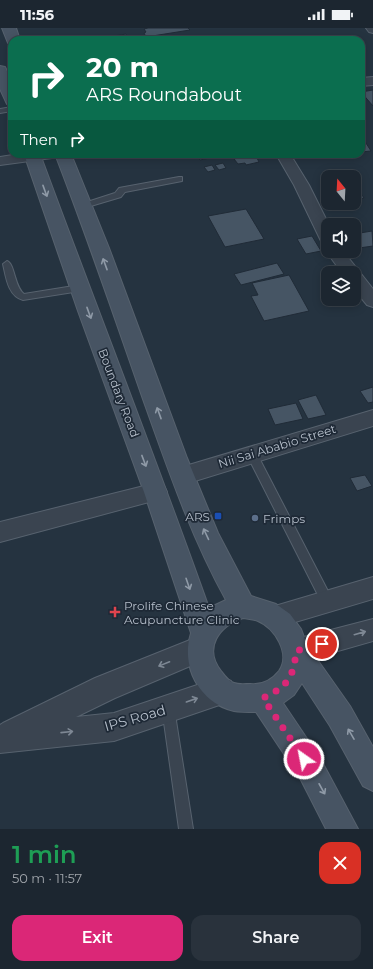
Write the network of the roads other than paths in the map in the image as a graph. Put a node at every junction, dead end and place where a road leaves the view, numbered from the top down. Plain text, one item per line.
1 (0, 70) edge
2 (8, 101) edge
3 (0, 111) edge
4 (20, 158) edge
5 (40, 158) edge
6 (65, 158) edge
7 (285, 158) edge
8 (0, 161) edge
9 (179, 179) dead end
10 (84, 206) junction
11 (321, 225) edge
12 (7, 264) dead end
13 (361, 286) edge
14 (80, 288) junction
15 (373, 301) edge
16 (373, 418) edge
17 (252, 455) junction
18 (182, 476) junction
19 (156, 492) junction
20 (0, 532) edge
21 (373, 588) edge
22 (327, 602) junction
23 (243, 606) junction
24 (275, 617) junction
25 (373, 630) edge
26 (202, 641) junction
27 (296, 651) junction
28 (221, 690) junction
29 (263, 698) junction
30 (168, 708) junction
31 (0, 739) edge
32 (373, 776) edge
33 (186, 829) edge
34 (343, 829) edge

1 - 2 main road
2 - 3 lane
4 - 8 street
5 -> 14 main road, Boundary Road
6 - 10 main road
7 - 11 street
9 - 10 lane
18 -> 10 main road
12 - 14 lane
13 - 15 street
14 -> 19 main road, Boundary Road
16 - 17 street, Nii Sai Ababio Street
17 - 18 street, Nii Sai Ababio Street
17 - 22 lane
23 -> 18 main road
19 - 20 street
19 -> 26 main road, Boundary Road
21 - 22 street
22 - 24 street
23 - 24 main road
23 - 26 main road
24 - 27 main road
27 -> 25 street
26 - 28 main road
26 -> 31 street, IPS Road
27 - 29 main road
32 -> 27 main road
28 - 29 main road
30 -> 28 street, IPS Road
29 -> 34 main road
31 -> 30 street, IPS Road
30 - 33 lane

